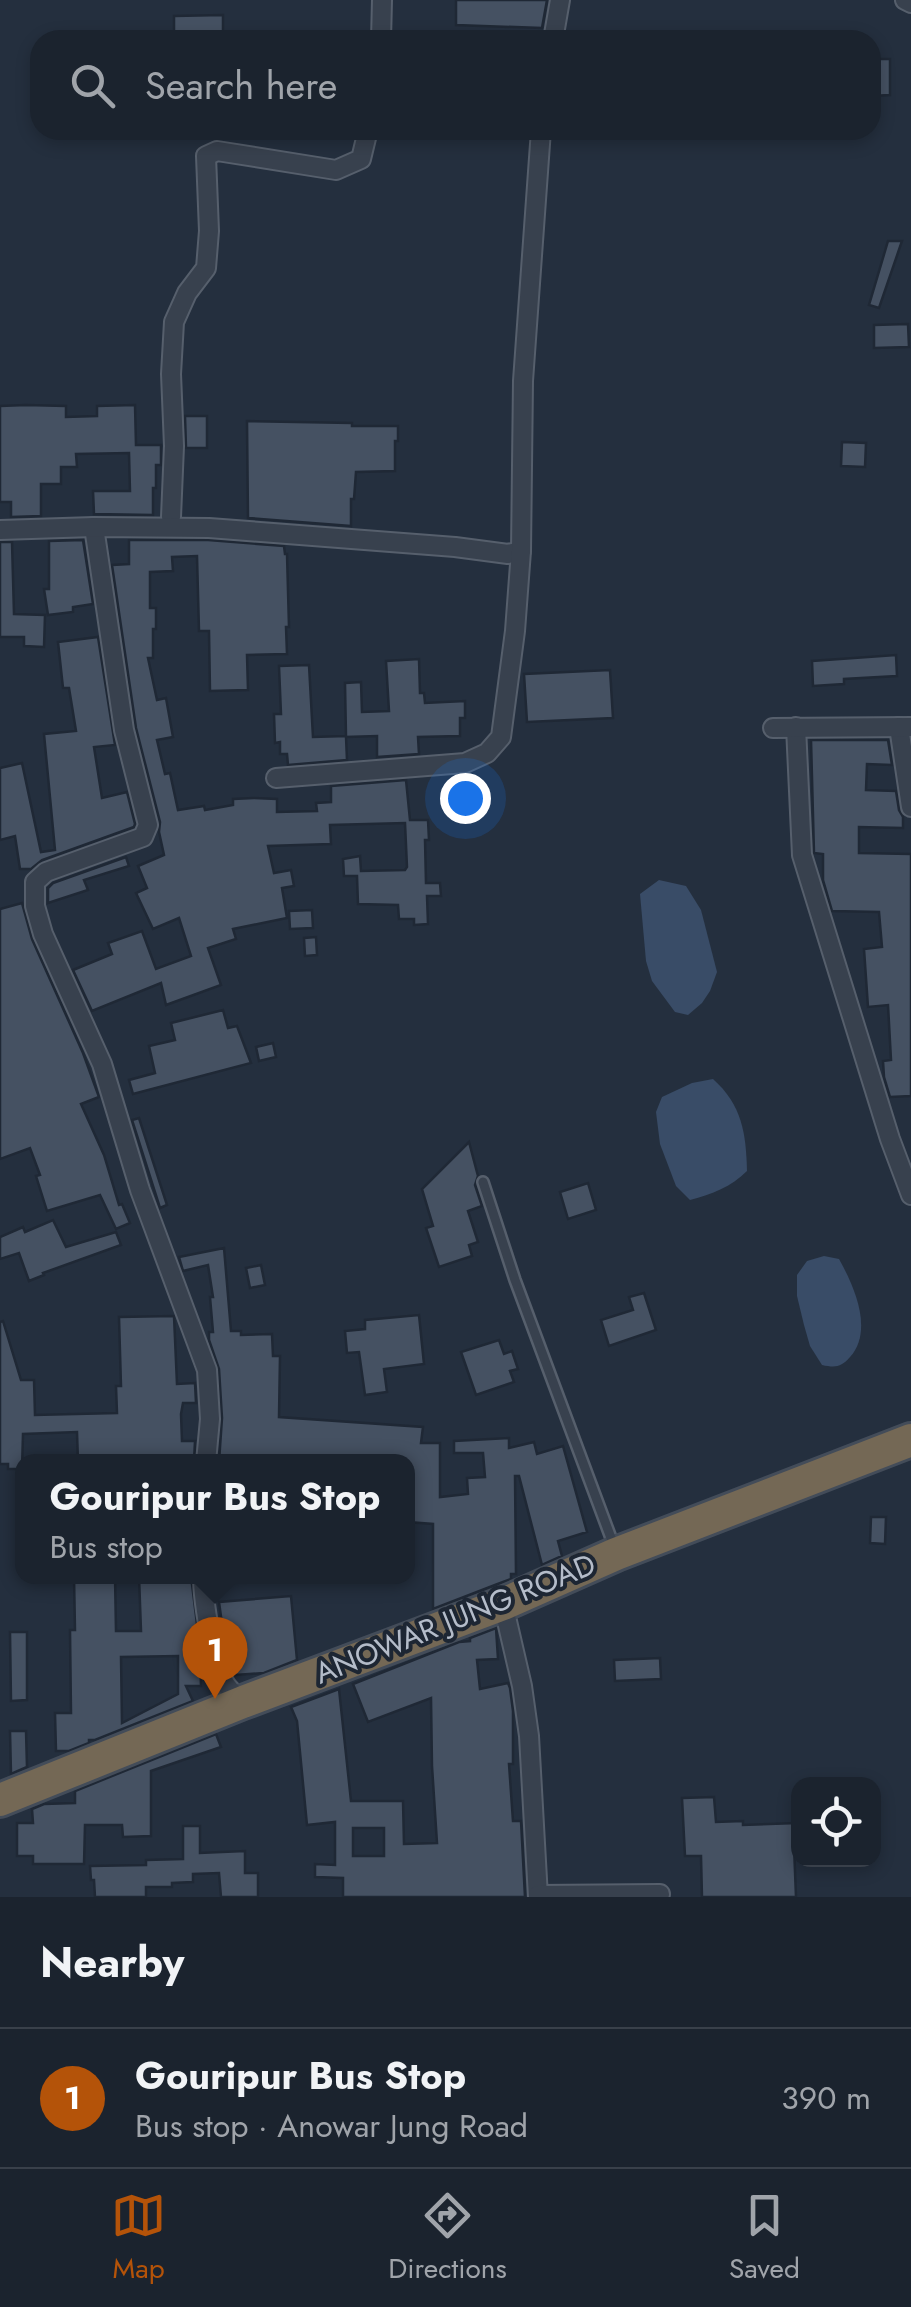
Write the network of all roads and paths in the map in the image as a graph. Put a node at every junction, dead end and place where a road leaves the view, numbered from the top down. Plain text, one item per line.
1 (382, 0) edge
2 (560, 0) edge
3 (380, 30) edge
4 (554, 30) edge
5 (365, 140) edge
6 (540, 140) edge
7 (171, 516) dead end
8 (94, 527) junction
9 (0, 530) edge
10 (521, 551) junction
11 (905, 727) edge
12 (774, 728) dead end
13 (796, 728) junction
14 (276, 778) dead end
15 (911, 807) edge
16 (483, 1182) dead end
17 (911, 1195) edge
18 (911, 1440) edge
19 (207, 1454) edge
20 (616, 1554) junction
21 (203, 1584) edge
22 (503, 1604) junction
23 (243, 1702) junction
24 (0, 1800) edge
25 (660, 1894) dead end
26 (538, 1896) edge

1 - 3 street
2 - 4 street
5 - 7 street
6 - 10 street
8 - 9 street
8 - 10 street
8 - 19 street
10 - 14 street
11 - 13 street
11 - 15 street
12 - 13 street
13 - 17 street
16 - 20 lane
18 - 20 highway, ANOWAR JUNG ROAD
20 - 22 highway, ANOWAR JUNG ROAD
21 - 23 street
22 - 23 highway, ANOWAR JUNG ROAD
22 - 26 street
23 - 24 highway, ANOWAR JUNG ROAD
25 - 26 street

